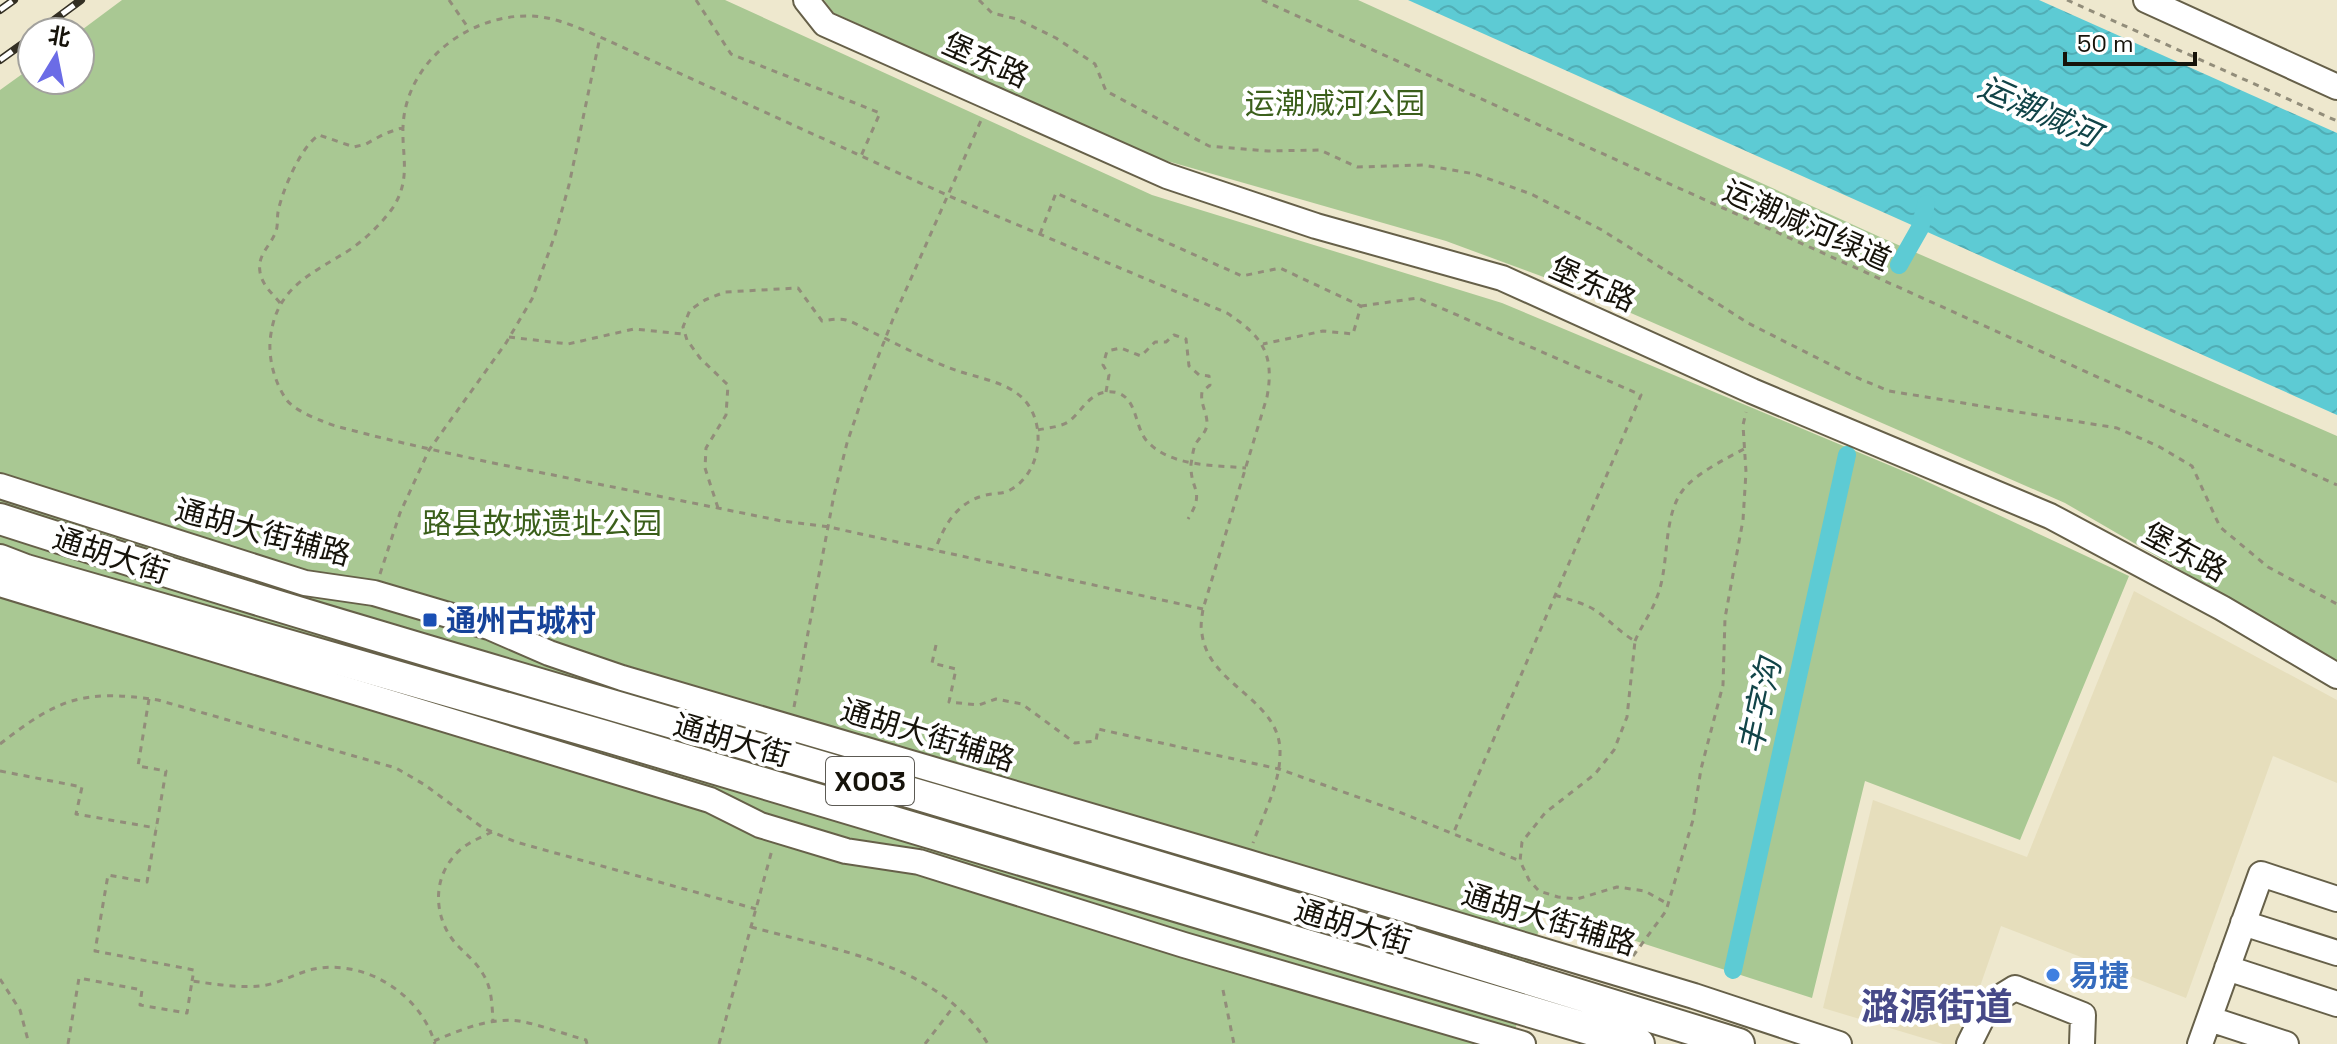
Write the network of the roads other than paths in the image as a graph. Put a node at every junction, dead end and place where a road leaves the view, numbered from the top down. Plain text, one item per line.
1 (2146, 0) edge
2 (803, 3) edge
3 (2337, 87) edge
4 (0, 486) edge
5 (0, 519) edge
6 (0, 560) edge
7 (0, 584) edge
8 (2337, 676) edge
9 (2337, 899) edge
10 (2243, 923) junction
11 (2337, 953) edge
12 (2227, 968) junction
13 (2337, 1004) edge
14 (2210, 1019) junction
15 (1523, 1044) edge
16 (1639, 1044) edge
17 (1739, 1044) edge
18 (1839, 1044) edge
19 (1969, 1044) edge
20 (2082, 1044) edge
21 (2200, 1044) edge
22 (2286, 1044) edge

1 - 3 street
2 - 8 street, 堡东路
4 - 18 street, 通胡大街辅路
5 - 17 main road, 通胡大街 / X003
6 - 16 main road, 通胡大街 / X003
7 - 15 street
9 - 10 street
10 - 11 street
10 - 12 street
12 - 13 street
12 - 14 street
14 - 21 street
14 - 22 street
19 - 20 street

